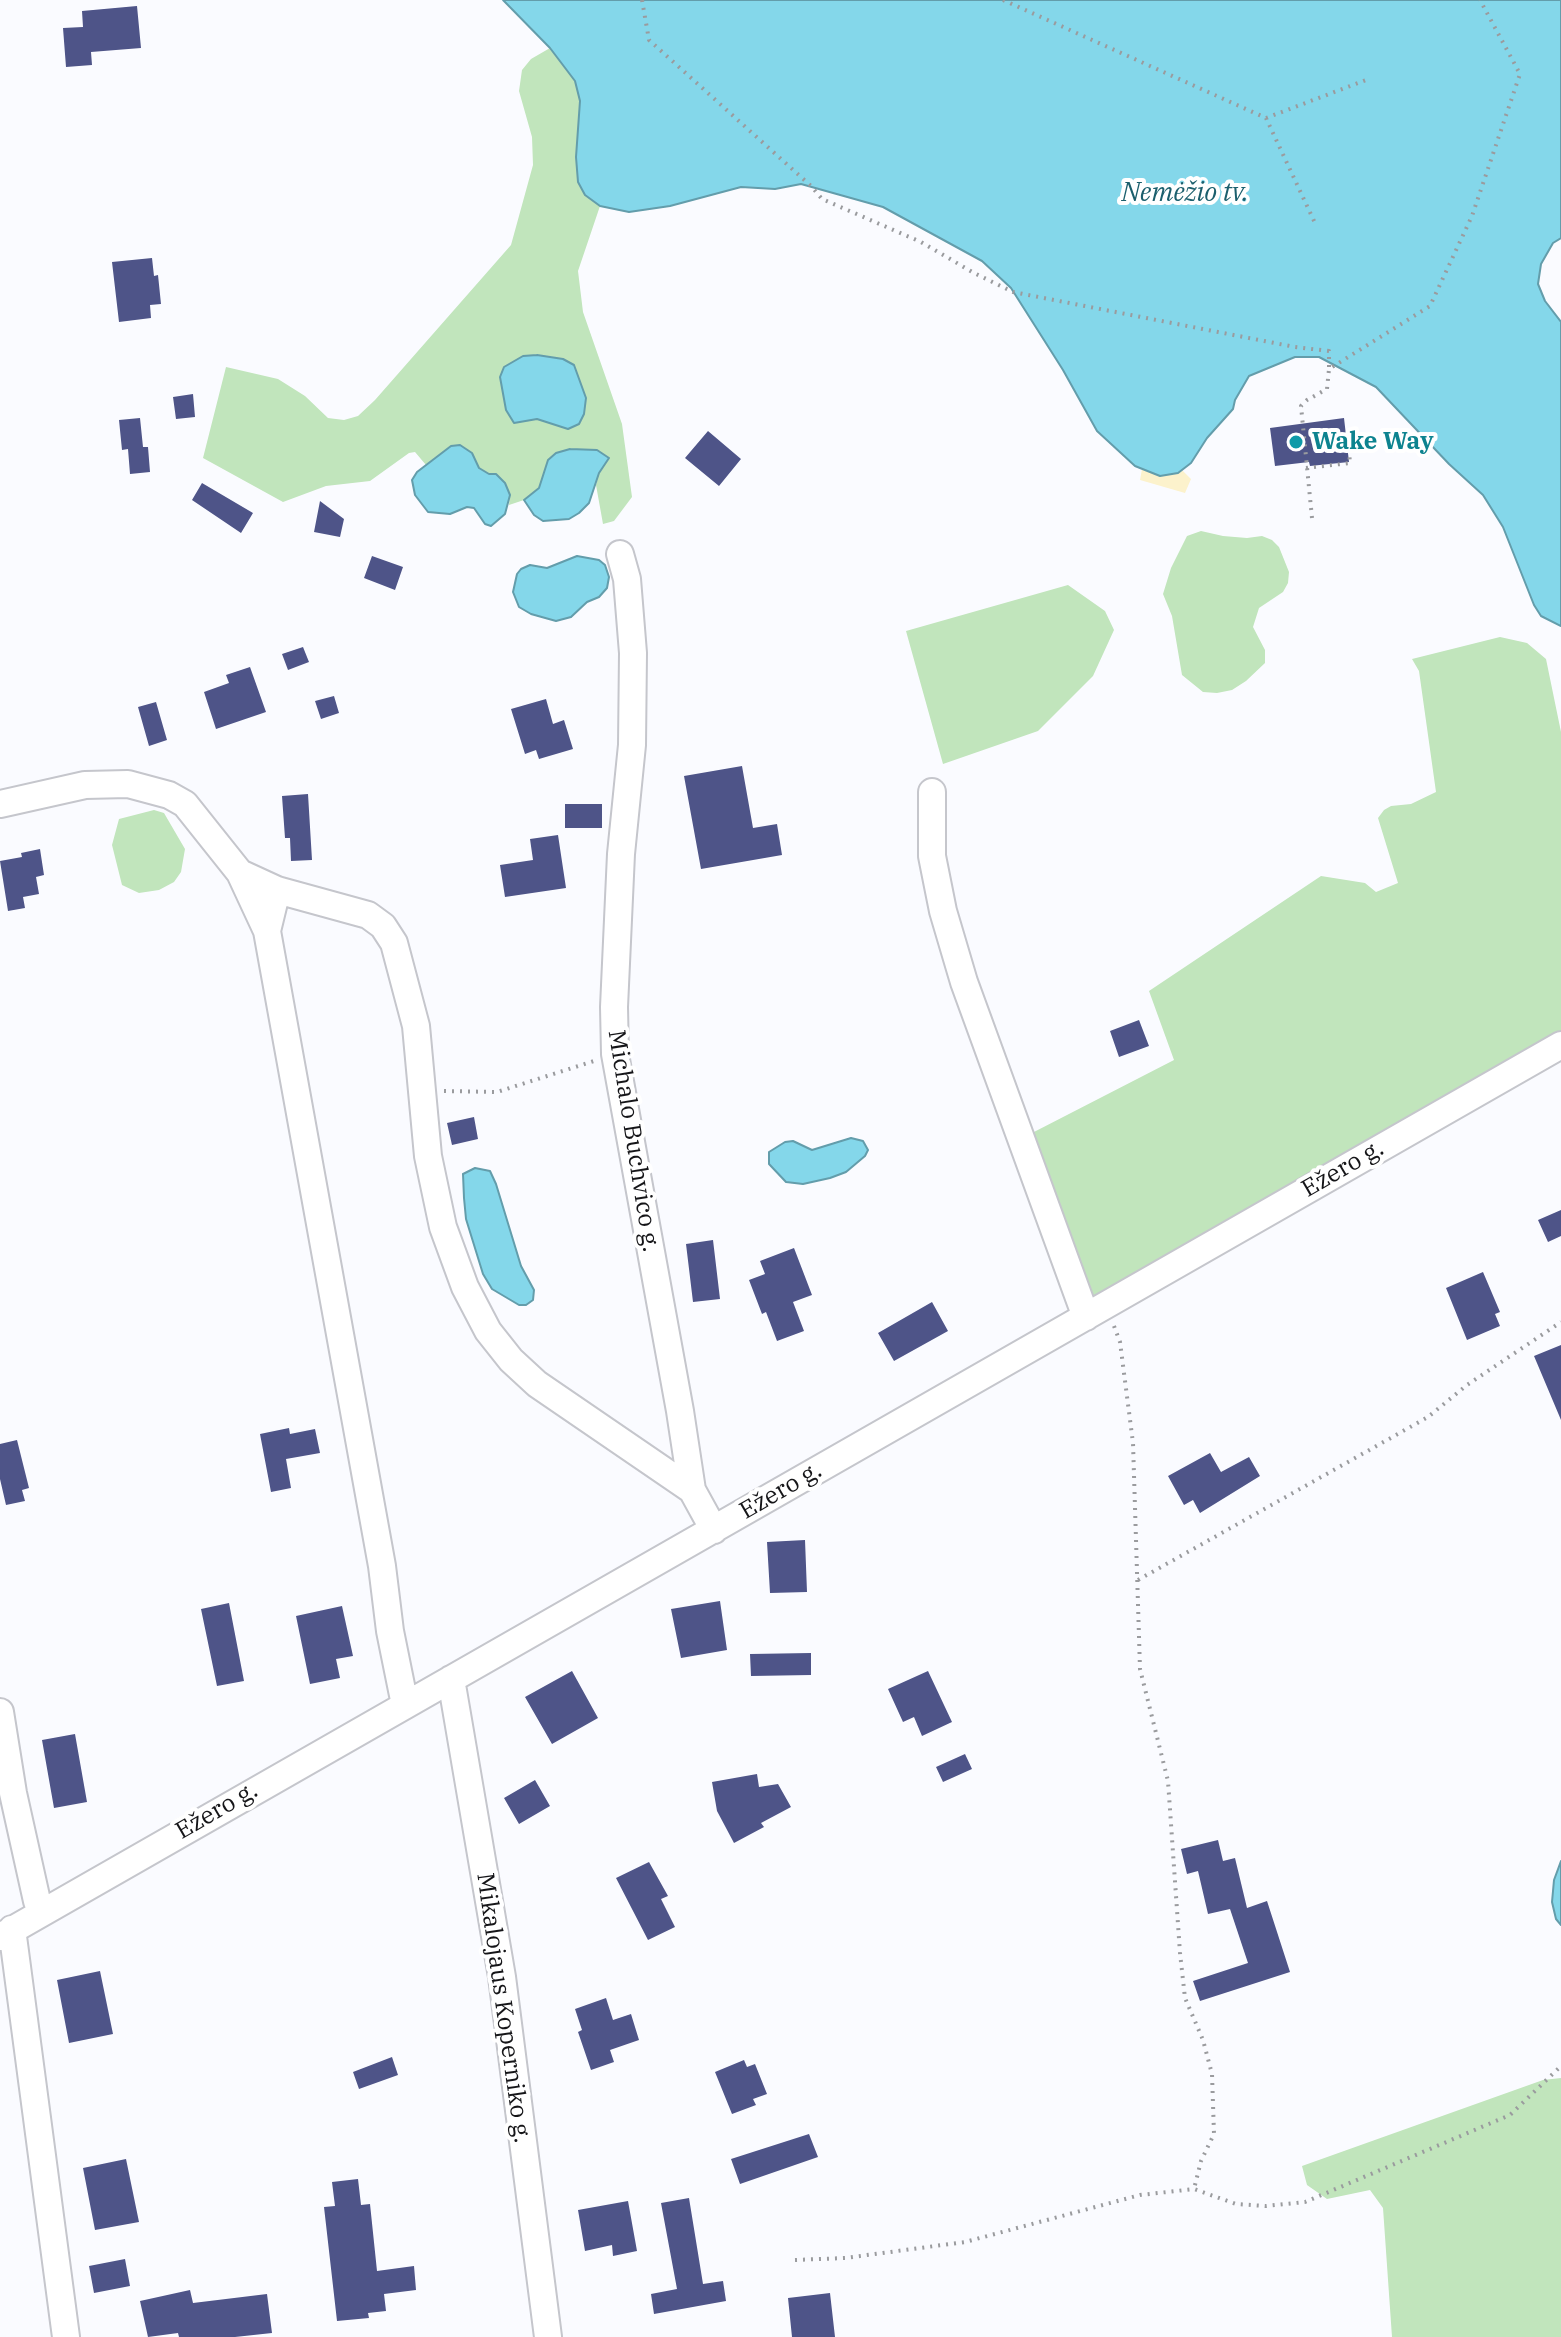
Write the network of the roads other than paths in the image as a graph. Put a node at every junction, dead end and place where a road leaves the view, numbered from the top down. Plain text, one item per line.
1 (620, 554) dead end
2 (932, 792) dead end
3 (0, 804) edge
4 (240, 873) junction
5 (277, 890) junction
6 (267, 931) junction
7 (1561, 1045) edge
8 (1096, 1311) junction
9 (692, 1490) junction
10 (714, 1530) junction
11 (451, 1679) junction
12 (405, 1705) junction
13 (0, 1712) edge
14 (42, 1912) junction
15 (6, 1933) edge
16 (66, 2337) edge
17 (548, 2337) edge

1 - 9 street, Michalo Buchvico g.
2 - 8 street
3 - 4 street
4 - 5 street
4 - 6 street
5 - 6 street
5 - 9 street
6 - 12 street
7 - 8 street, Ežero g.
8 - 10 street, Ežero g.
9 - 10 street, Michalo Buchvico g.
10 - 11 street, Ežero g.
11 - 12 street, Ežero g.
11 - 17 street, Mikalojaus Koperniko g.
12 - 14 street, Ežero g.
13 - 14 street
14 - 15 street, Ežero g.
15 - 16 street

